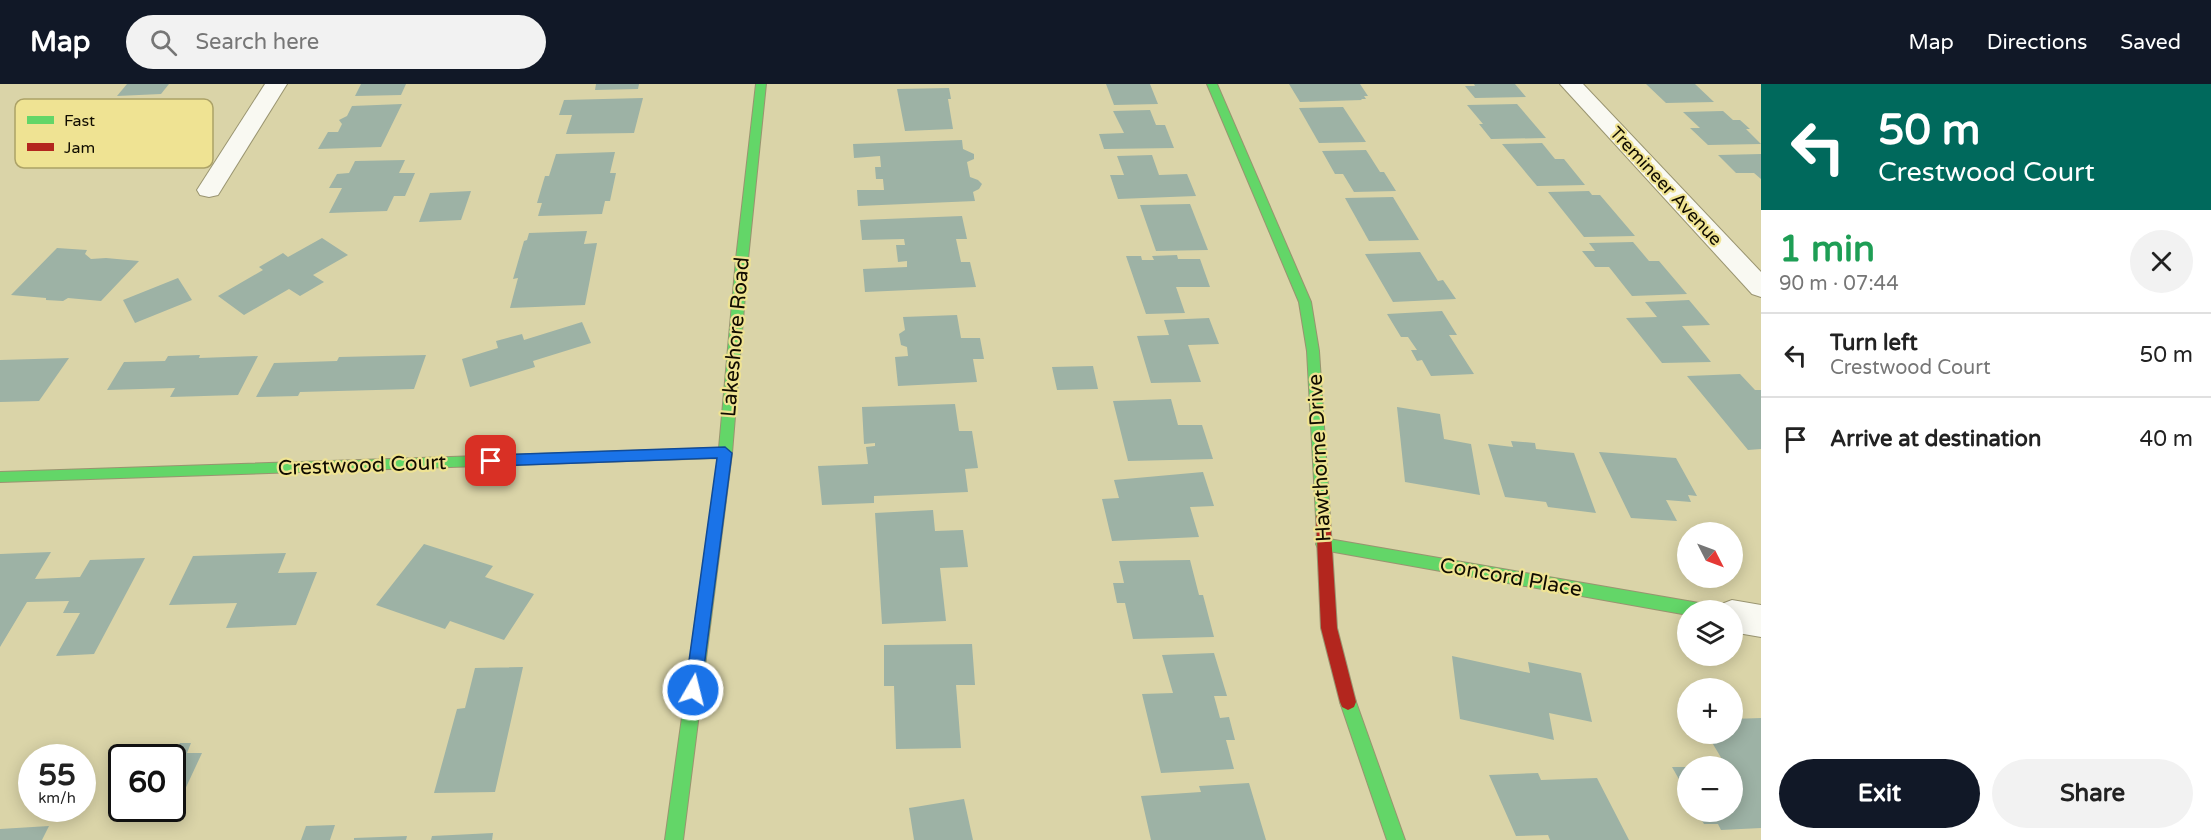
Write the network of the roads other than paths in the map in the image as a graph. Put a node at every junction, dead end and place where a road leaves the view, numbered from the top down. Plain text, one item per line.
1 (276, 84) edge
2 (761, 84) edge
3 (1212, 84) edge
4 (1570, 84) edge
5 (209, 190) dead end
6 (1761, 288) edge
7 (725, 453) junction
8 (0, 477) edge
9 (1323, 544) junction
10 (1677, 606) edge
11 (1743, 618) edge
12 (1761, 621) edge
13 (674, 840) edge
14 (1396, 840) edge

1 - 5 street
2 - 7 street, Lakeshore Road
3 - 9 street, Hawthorne Drive
4 - 6 street, Tremineer Avenue
7 - 8 street, Crestwood Court
7 - 13 street, Lakeshore Road
9 - 10 street, Concord Place
9 - 14 street, Hawthorne Drive
11 - 12 street

